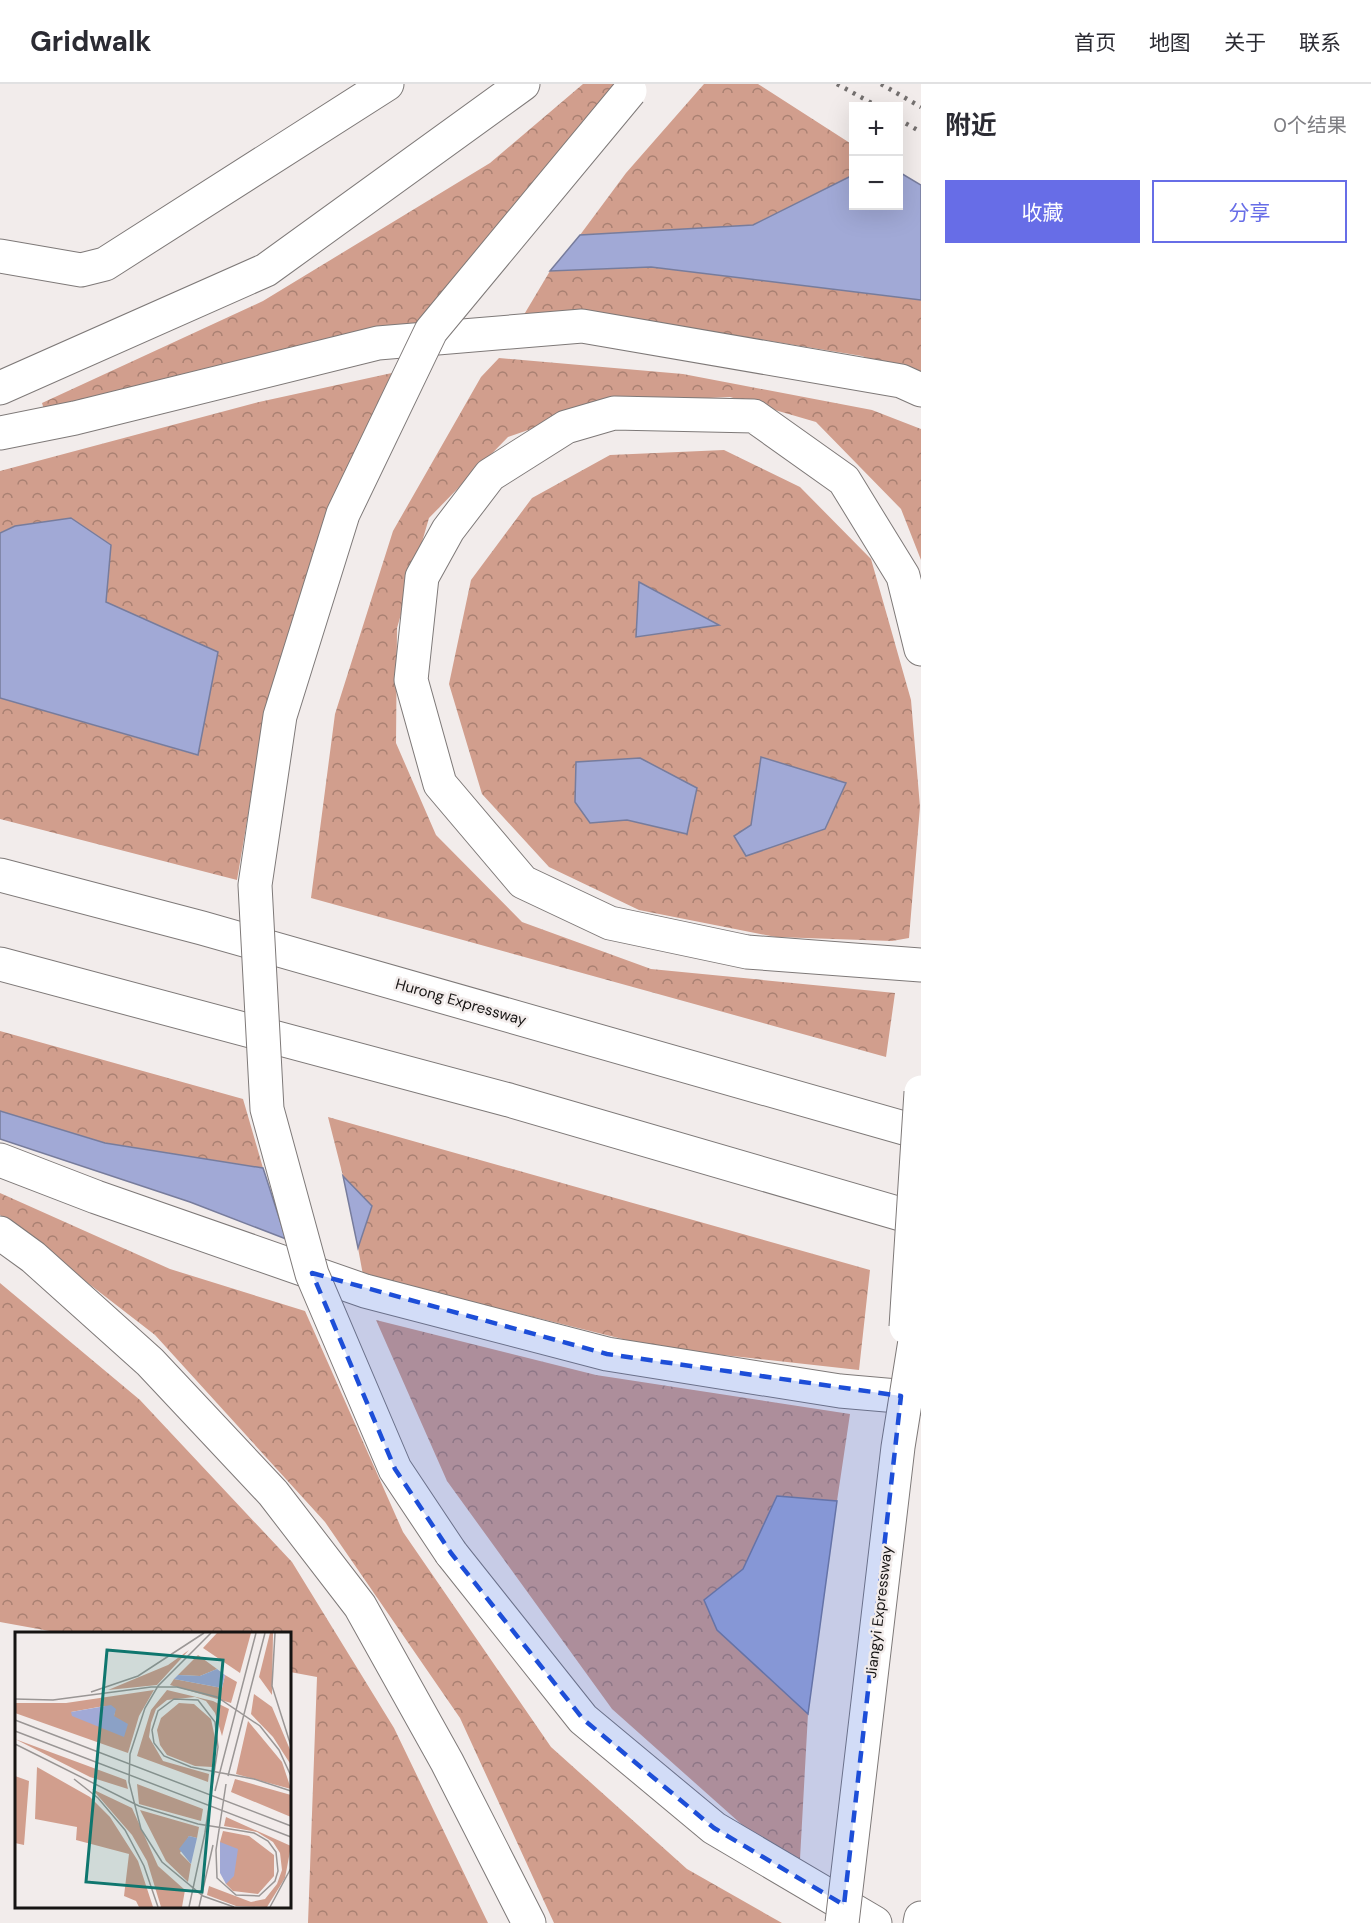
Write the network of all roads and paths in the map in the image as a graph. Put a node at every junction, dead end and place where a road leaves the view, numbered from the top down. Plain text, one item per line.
1 (387, 84) edge
2 (523, 84) edge
3 (633, 87) edge
4 (0, 256) edge
5 (0, 388) edge
6 (921, 390) edge
7 (0, 433) edge
8 (921, 649) edge
9 (0, 875) edge
10 (0, 964) edge
11 (921, 965) edge
12 (921, 1092) edge
13 (921, 1133) edge
14 (0, 1160) edge
15 (921, 1220) edge
16 (0, 1233) edge
17 (921, 1302) edge
18 (921, 1398) edge
19 (898, 1447) junction
20 (921, 1918) edge
21 (529, 1923) edge
22 (842, 1923) edge
23 (875, 1923) edge
24 (920, 1923) edge

1 - 4 main road
2 - 5 main road
3 - 23 main road, bridge
6 - 7 main road
8 - 11 main road
9 - 13 main road, Hurong Expressway
10 - 15 main road
12 - 19 main road, bridge
14 - 18 main road
16 - 21 main road
17 - 19 main road, Jiangyi Expressway, bridge
19 - 22 main road, Jiangyi Expressway, bridge
20 - 24 main road

